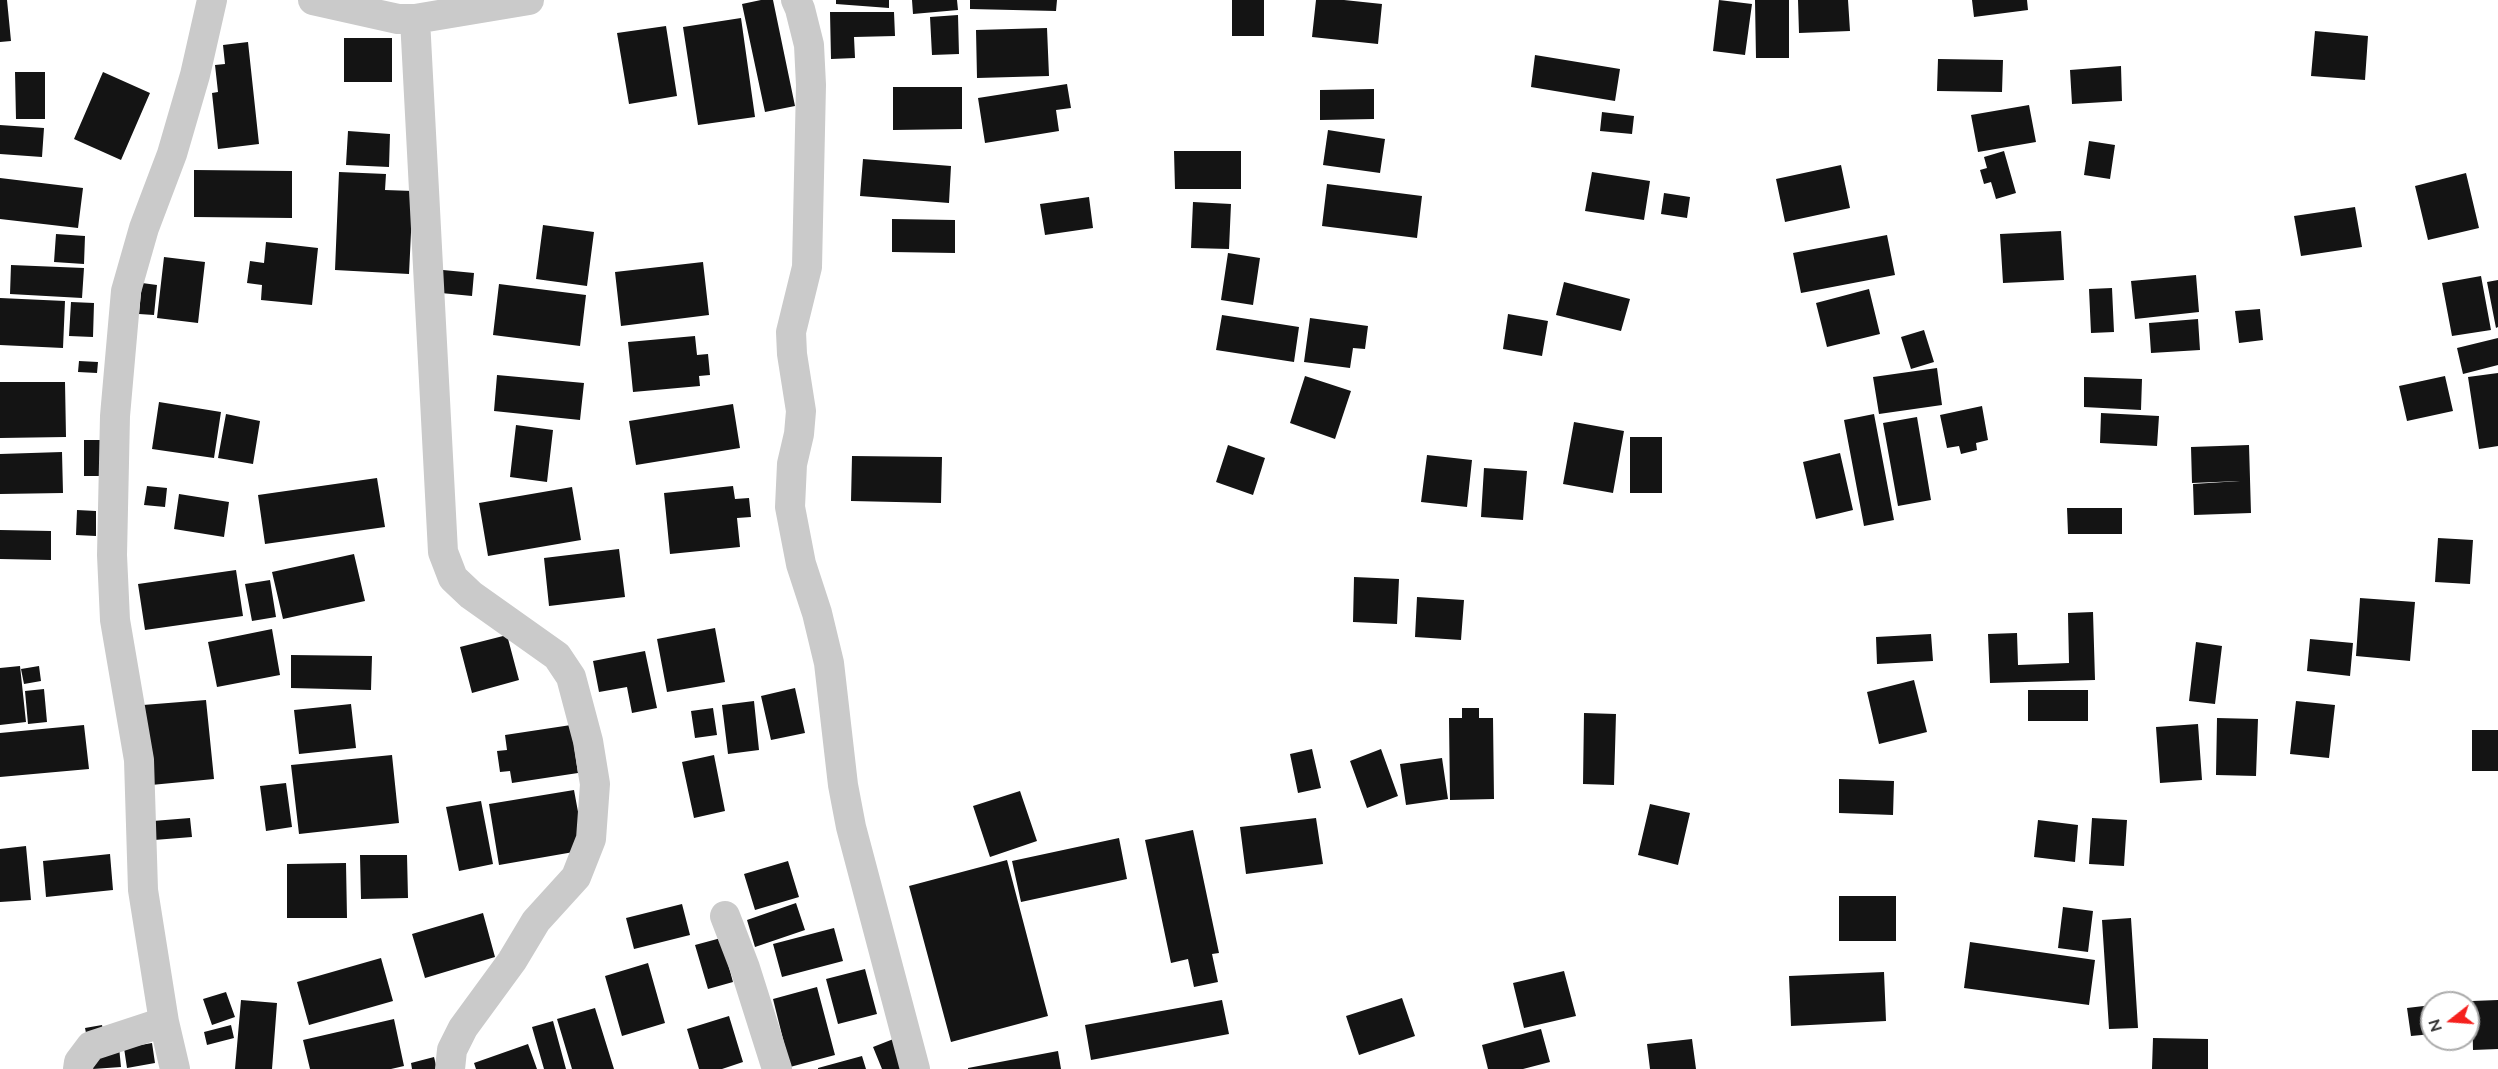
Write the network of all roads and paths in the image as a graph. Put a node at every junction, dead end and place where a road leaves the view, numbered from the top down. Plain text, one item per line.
1 (212, 0) edge
2 (313, 0) edge
3 (529, 0) edge
4 (796, 0) edge
5 (415, 19) junction
6 (725, 916) dead end
7 (164, 1022) junction
8 (78, 1069) edge
9 (175, 1069) edge
10 (450, 1069) edge
11 (777, 1069) edge
12 (915, 1069) edge

1 - 7 street
2 - 5 street
3 - 5 street
4 - 12 street
5 - 10 street
6 - 11 street
7 - 8 street
7 - 9 street

